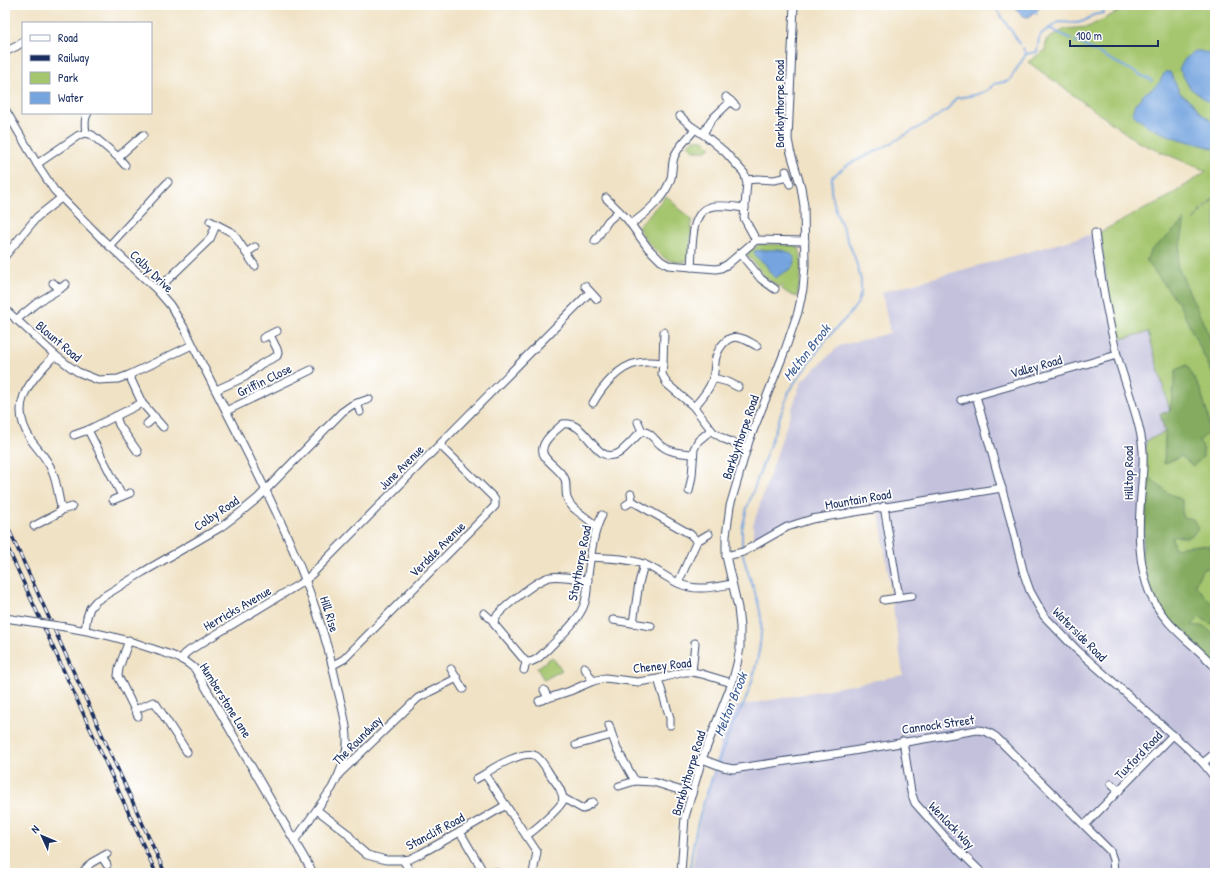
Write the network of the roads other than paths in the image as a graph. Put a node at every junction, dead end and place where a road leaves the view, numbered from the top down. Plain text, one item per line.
1 (794, 5) edge
2 (22, 43) edge
3 (5, 52) edge
4 (731, 101) dead end
5 (5, 109) edge
6 (88, 114) edge
7 (680, 116) dead end
8 (7, 117) edge
9 (695, 129) junction
10 (86, 133) junction
11 (702, 134) junction
12 (141, 140) dead end
13 (118, 157) junction
14 (37, 164) junction
15 (125, 165) dead end
16 (788, 177) dead end
17 (746, 180) junction
18 (168, 182) dead end
19 (62, 198) junction
20 (606, 198) dead end
21 (745, 208) junction
22 (619, 211) junction
23 (631, 224) junction
24 (1095, 233) dead end
25 (596, 236) dead end
26 (756, 240) junction
27 (805, 241) junction
28 (109, 246) junction
29 (255, 247) dead end
30 (246, 253) junction
31 (740, 253) junction
32 (5, 256) edge
33 (255, 266) dead end
34 (691, 267) junction
35 (53, 283) dead end
36 (66, 284) dead end
37 (585, 286) dead end
38 (769, 288) dead end
39 (60, 289) junction
40 (157, 290) junction
41 (590, 292) junction
42 (597, 299) dead end
43 (5, 309) edge
44 (16, 320) junction
45 (277, 331) dead end
46 (662, 336) dead end
47 (192, 345) junction
48 (757, 346) dead end
49 (55, 355) junction
50 (1117, 355) junction
51 (663, 363) junction
52 (311, 370) dead end
53 (129, 375) junction
54 (713, 378) junction
55 (740, 388) dead end
56 (216, 390) junction
57 (976, 396) junction
58 (369, 399) dead end
59 (960, 400) dead end
60 (142, 403) junction
61 (593, 403) dead end
62 (357, 404) junction
63 (694, 407) junction
64 (226, 411) junction
65 (360, 412) dead end
66 (116, 416) junction
67 (155, 417) junction
68 (638, 422) dead end
69 (147, 424) dead end
70 (163, 427) dead end
71 (88, 430) junction
72 (711, 430) junction
73 (642, 431) junction
74 (74, 435) dead end
75 (440, 445) junction
76 (747, 448) junction
77 (138, 452) dead end
78 (693, 454) junction
79 (255, 469) joint
80 (684, 475) dead end
81 (692, 476) junction
82 (1002, 488) junction
83 (266, 490) junction
84 (689, 491) dead end
85 (130, 493) dead end
86 (122, 496) junction
87 (113, 500) dead end
88 (630, 500) dead end
89 (884, 506) junction
90 (72, 507) dead end
91 (61, 510) junction
92 (39, 514) dead end
93 (602, 515) dead end
94 (44, 521) junction
95 (34, 526) dead end
96 (596, 527) junction
97 (709, 534) dead end
98 (697, 541) junction
99 (726, 556) junction
100 (591, 557) junction
101 (644, 564) junction
102 (306, 580) junction
103 (588, 580) junction
104 (678, 583) junction
105 (732, 584) junction
106 (912, 596) dead end
107 (899, 598) junction
108 (884, 600) dead end
109 (484, 613) dead end
110 (5, 618) edge
111 (613, 620) dead end
112 (493, 621) junction
113 (633, 623) junction
114 (651, 626) dead end
115 (85, 630) junction
116 (129, 640) junction
117 (695, 643) dead end
118 (182, 659) junction
119 (526, 662) junction
120 (333, 666) junction
121 (1215, 667) edge
122 (451, 668) dead end
123 (584, 668) dead end
124 (524, 670) dead end
125 (692, 672) junction
126 (456, 678) junction
127 (658, 679) junction
128 (593, 681) junction
129 (732, 683) junction
130 (463, 688) dead end
131 (544, 690) dead end
132 (548, 698) junction
133 (539, 701) dead end
134 (672, 720) dead end
135 (609, 725) dead end
136 (612, 735) junction
137 (1173, 735) junction
138 (903, 742) junction
139 (576, 745) dead end
140 (346, 748) junction
141 (187, 752) dead end
142 (1215, 753) edge
143 (360, 754) junction
144 (702, 759) junction
145 (1204, 763) junction
146 (339, 774) junction
147 (484, 774) junction
148 (1215, 778) edge
149 (476, 779) dead end
150 (635, 781) junction
151 (1111, 784) dead end
152 (619, 786) dead end
153 (1119, 791) junction
154 (692, 794) junction
155 (563, 798) junction
156 (593, 802) dead end
157 (506, 805) junction
158 (317, 810) junction
159 (1085, 825) junction
160 (460, 832) junction
161 (526, 836) junction
162 (295, 840) junction
163 (403, 860) junction
164 (107, 865) dead end
165 (82, 873) edge
166 (314, 873) edge
167 (410, 873) edge
168 (484, 873) edge
169 (533, 873) edge
170 (681, 873) edge
171 (982, 873) edge
172 (1114, 873) edge

1 - 27 street, Barkbythorpe Road
2 - 3 street
4 - 11 street
5 - 8 street, Colby Drive
6 - 10 street
7 - 9 street
8 - 14 street, Colby Drive
9 - 11 street
9 - 23 street
10 - 13 street
10 - 14 street
11 - 17 street
12 - 13 street
13 - 15 street
14 - 19 street, Colby Drive
16 - 17 street
17 - 21 street
18 - 28 street
19 - 28 street, Colby Drive
19 - 32 street
20 - 22 street
21 - 26 street
21 - 34 street
22 - 23 street
22 - 25 street
23 - 34 street
24 - 50 street, Hilltop Road
26 - 27 street
26 - 31 street
27 - 76 street, Barkbythorpe Road
28 - 40 street, Colby Drive
29 - 30 street
30 - 33 street
30 - 40 street
31 - 34 street
31 - 38 street
35 - 39 street
36 - 39 street
37 - 41 street
39 - 44 street
40 - 47 street, Colby Drive
41 - 42 street
41 - 75 street, June Avenue
43 - 44 street, Blount Road
44 - 49 street, Blount Road
45 - 56 street
46 - 51 street
47 - 53 street, Blount Road
47 - 56 street, Colby Drive
48 - 54 street
49 - 53 street, Blount Road
49 - 91 street
50 - 57 street, Valley Road
50 - 121 street, Hilltop Road
51 - 61 street
51 - 63 street
52 - 64 street, Griffin Close
53 - 60 street
54 - 55 street
54 - 63 street
56 - 64 street, Colby Drive
57 - 59 street, Valley Road
57 - 82 street, Waterside Road
58 - 62 street, Colby Road
60 - 66 street
60 - 67 street
62 - 65 street
62 - 83 street, Colby Road
63 - 72 street
64 - 79 street, Colby Drive
66 - 71 street
66 - 77 street
67 - 69 street
67 - 70 street
68 - 73 street
71 - 74 street
71 - 86 street
72 - 76 street
72 - 78 street
73 - 78 street
73 - 96 street
75 - 102 street, June Avenue
75 - 120 street, Verdale Avenue
76 - 99 street, Barkbythorpe Road
78 - 81 street
79 - 83 street, Hill Rise
80 - 81 street
81 - 84 street
82 - 89 street, Mountain Road
82 - 137 street, Waterside Road
83 - 102 street, Hill Rise
83 - 115 street, Colby Road
85 - 86 street
86 - 87 street
88 - 98 street
89 - 99 street, Mountain Road
89 - 107 street
90 - 91 street
91 - 94 street
92 - 94 street
93 - 96 street, Staythorpe Road
94 - 95 street
96 - 100 street, Staythorpe Road
97 - 98 street
98 - 104 street
99 - 105 street, Barkbythorpe Road
100 - 101 street
100 - 103 street, Staythorpe Road
101 - 104 street
101 - 113 street
102 - 118 street, Herricks Avenue
102 - 120 street, Hill Rise
103 - 112 street
103 - 119 street, Staythorpe Road
104 - 105 street
105 - 129 street, Barkbythorpe Road
106 - 107 street
107 - 108 street
109 - 112 street
110 - 115 street, Humberstone Lane, bridge
111 - 113 street
112 - 119 street
113 - 114 street
115 - 116 street, Humberstone Lane
116 - 118 street, Humberstone Lane
116 - 141 street
117 - 125 street
118 - 162 street, Humberstone Lane
119 - 124 street
120 - 140 street, Hill Rise
122 - 126 street
123 - 128 street
125 - 127 street, Cheney Road
125 - 129 street, Cheney Road
126 - 130 street
126 - 143 street, The Roundway
127 - 128 street, Cheney Road
127 - 134 street
128 - 132 street, Cheney Road
129 - 144 street, Barkbythorpe Road
131 - 132 street
132 - 133 street, Cheney Road
135 - 136 street
136 - 139 street
136 - 150 street
137 - 145 street, Waterside Road
137 - 153 street, Tuxford Road
138 - 144 street, Cannock Street
138 - 159 street, Cannock Street
138 - 171 street, Wenlock Way
140 - 143 street
140 - 146 street, Hill Rise
142 - 145 street
143 - 146 street, The Roundway
144 - 154 street, Barkbythorpe Road
145 - 148 street, Waterside Road
146 - 158 street, The Roundway
147 - 149 street
147 - 155 street
147 - 157 street
150 - 152 street
150 - 154 street
151 - 153 street, Tuxford Road
153 - 159 street, Tuxford Road
154 - 170 street, Barkbythorpe Road
155 - 156 street
155 - 161 street
157 - 160 street, Stancliff Road
157 - 161 street
158 - 162 street, The Roundway
158 - 163 street, Stancliff Road
159 - 172 street, Cannock Street
160 - 163 street, Stancliff Road
160 - 168 street
161 - 169 street
162 - 166 street, Humberstone Lane
163 - 167 street
164 - 165 street

